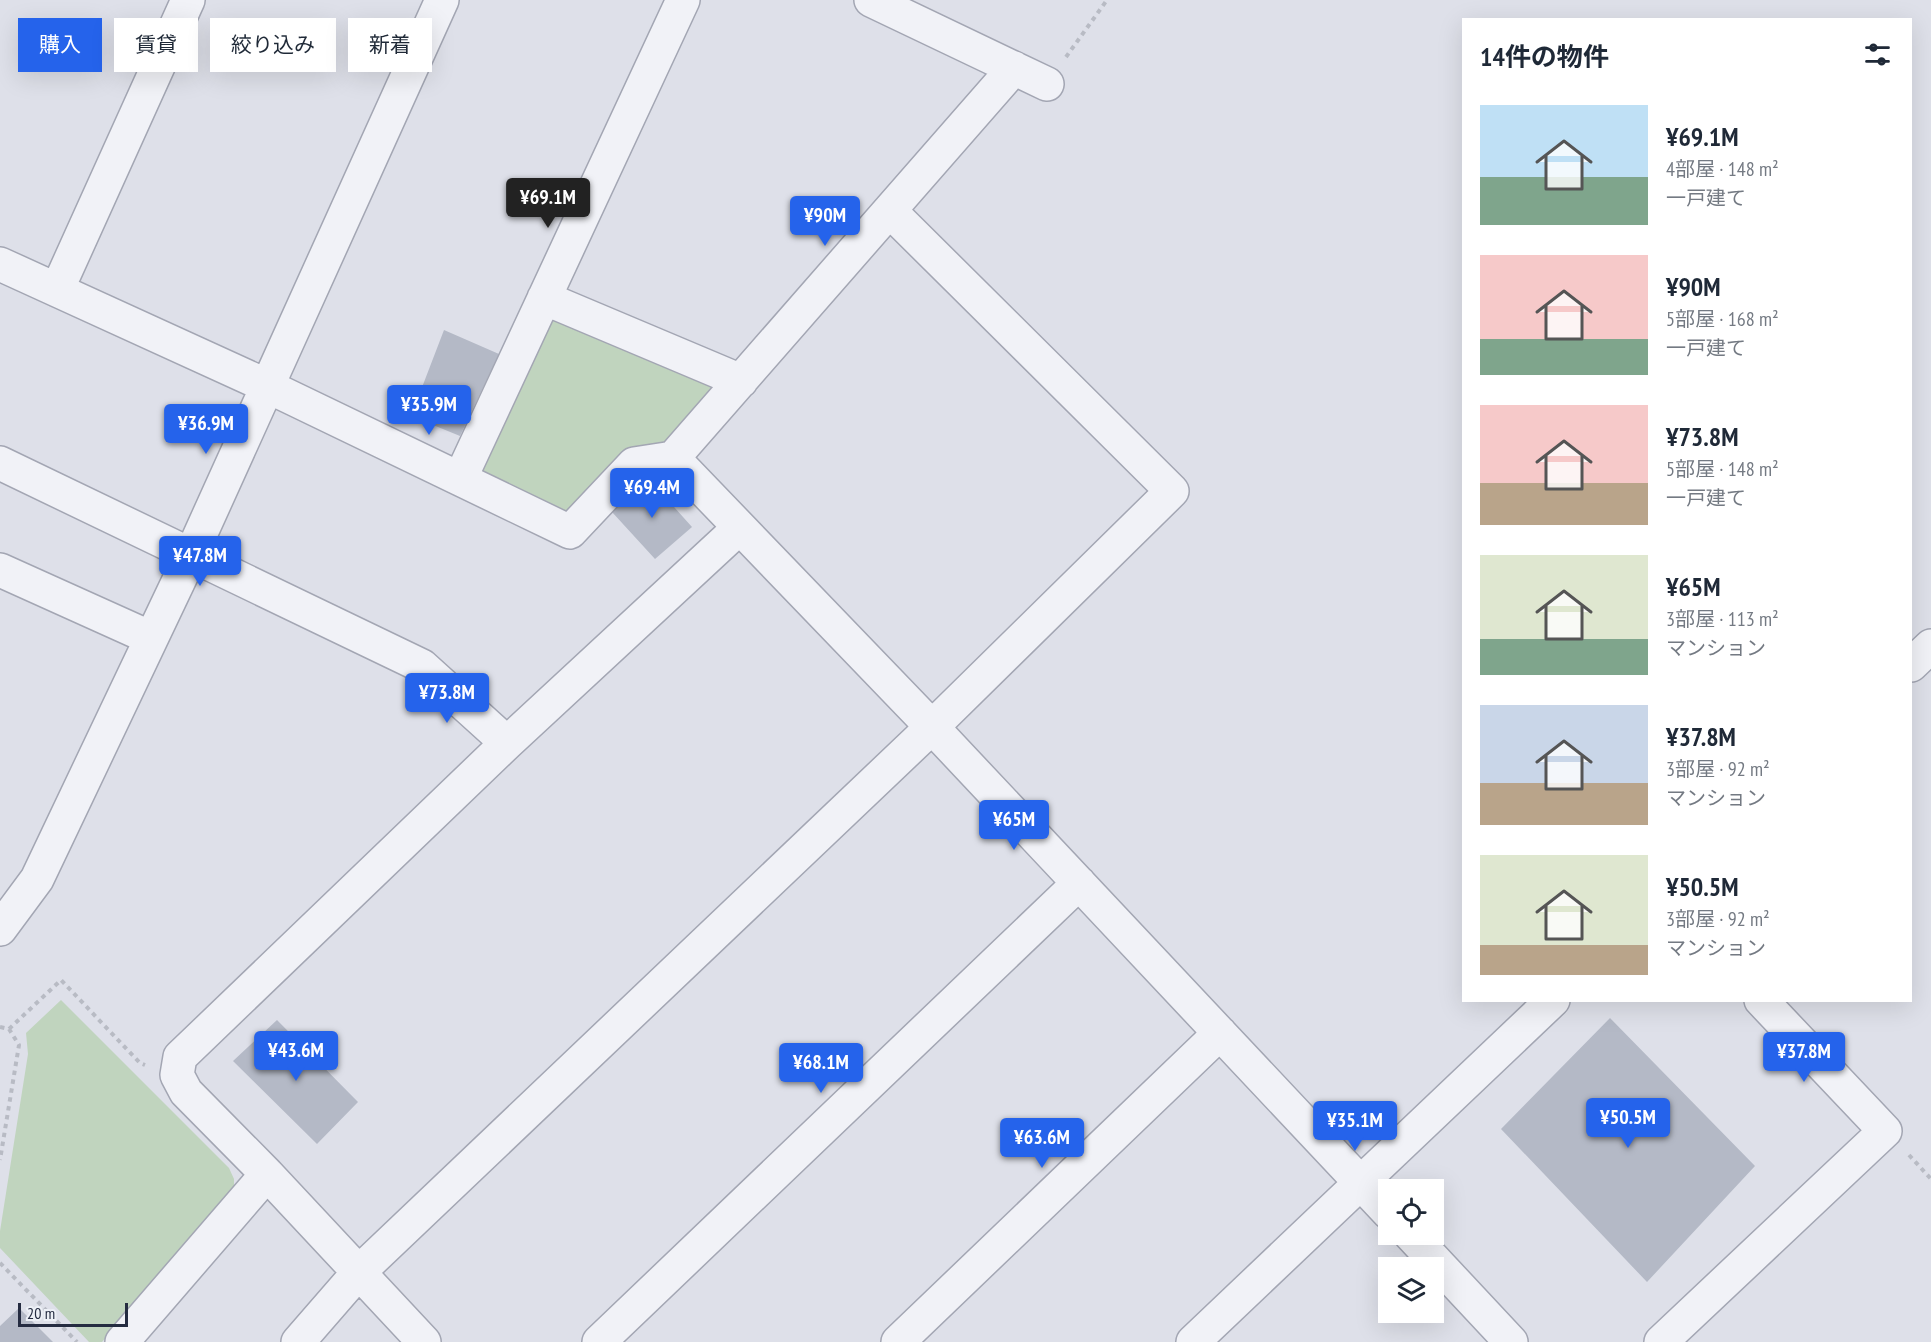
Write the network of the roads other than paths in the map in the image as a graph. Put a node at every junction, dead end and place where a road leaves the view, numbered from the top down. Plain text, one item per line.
1 (188, 0) edge
2 (442, 0) edge
3 (683, 0) edge
4 (871, 0) edge
5 (1014, 69) junction
6 (1047, 84) road end
7 (890, 212) junction
8 (0, 264) edge
9 (57, 290) junction
10 (544, 298) junction
11 (741, 381) junction
12 (265, 386) junction
13 (673, 459) junction
14 (0, 463) edge
15 (460, 479) junction
16 (738, 529) junction
17 (191, 555) junction
18 (0, 570) edge
19 (151, 638) junction
20 (1931, 646) edge
21 (1912, 664) edge
22 (932, 727) junction
23 (507, 743) junction
24 (1079, 883) junction
25 (0, 929) edge
26 (1551, 1002) edge
27 (1763, 1002) edge
28 (1220, 1033) junction
29 (267, 1174) junction
30 (1360, 1182) junction
31 (1378, 1201) edge
32 (1420, 1245) edge
33 (358, 1273) junction
34 (122, 1342) edge
35 (298, 1342) edge
36 (423, 1342) edge
37 (599, 1342) edge
38 (898, 1342) edge
39 (1193, 1342) edge
40 (1511, 1342) edge
41 (1661, 1342) edge

1 - 9 street
2 - 12 street
3 - 10 street
4 - 5 street
5 - 6 street
5 - 7 street
7 - 11 street
7 - 22 street
8 - 9 street
9 - 12 street
10 - 11 street
10 - 15 street
11 - 13 street
12 - 15 street
12 - 17 street
13 - 15 street
13 - 16 street
14 - 17 street
16 - 22 street
16 - 23 street
17 - 19 street
17 - 23 street
18 - 19 street
19 - 25 street
20 - 21 street
22 - 24 street
22 - 33 street
23 - 29 street
24 - 28 street
24 - 37 street
26 - 30 street
27 - 41 street
28 - 30 street
28 - 38 street
29 - 33 street
29 - 34 street
30 - 31 street
30 - 39 street
32 - 40 street
33 - 35 street
33 - 36 street

